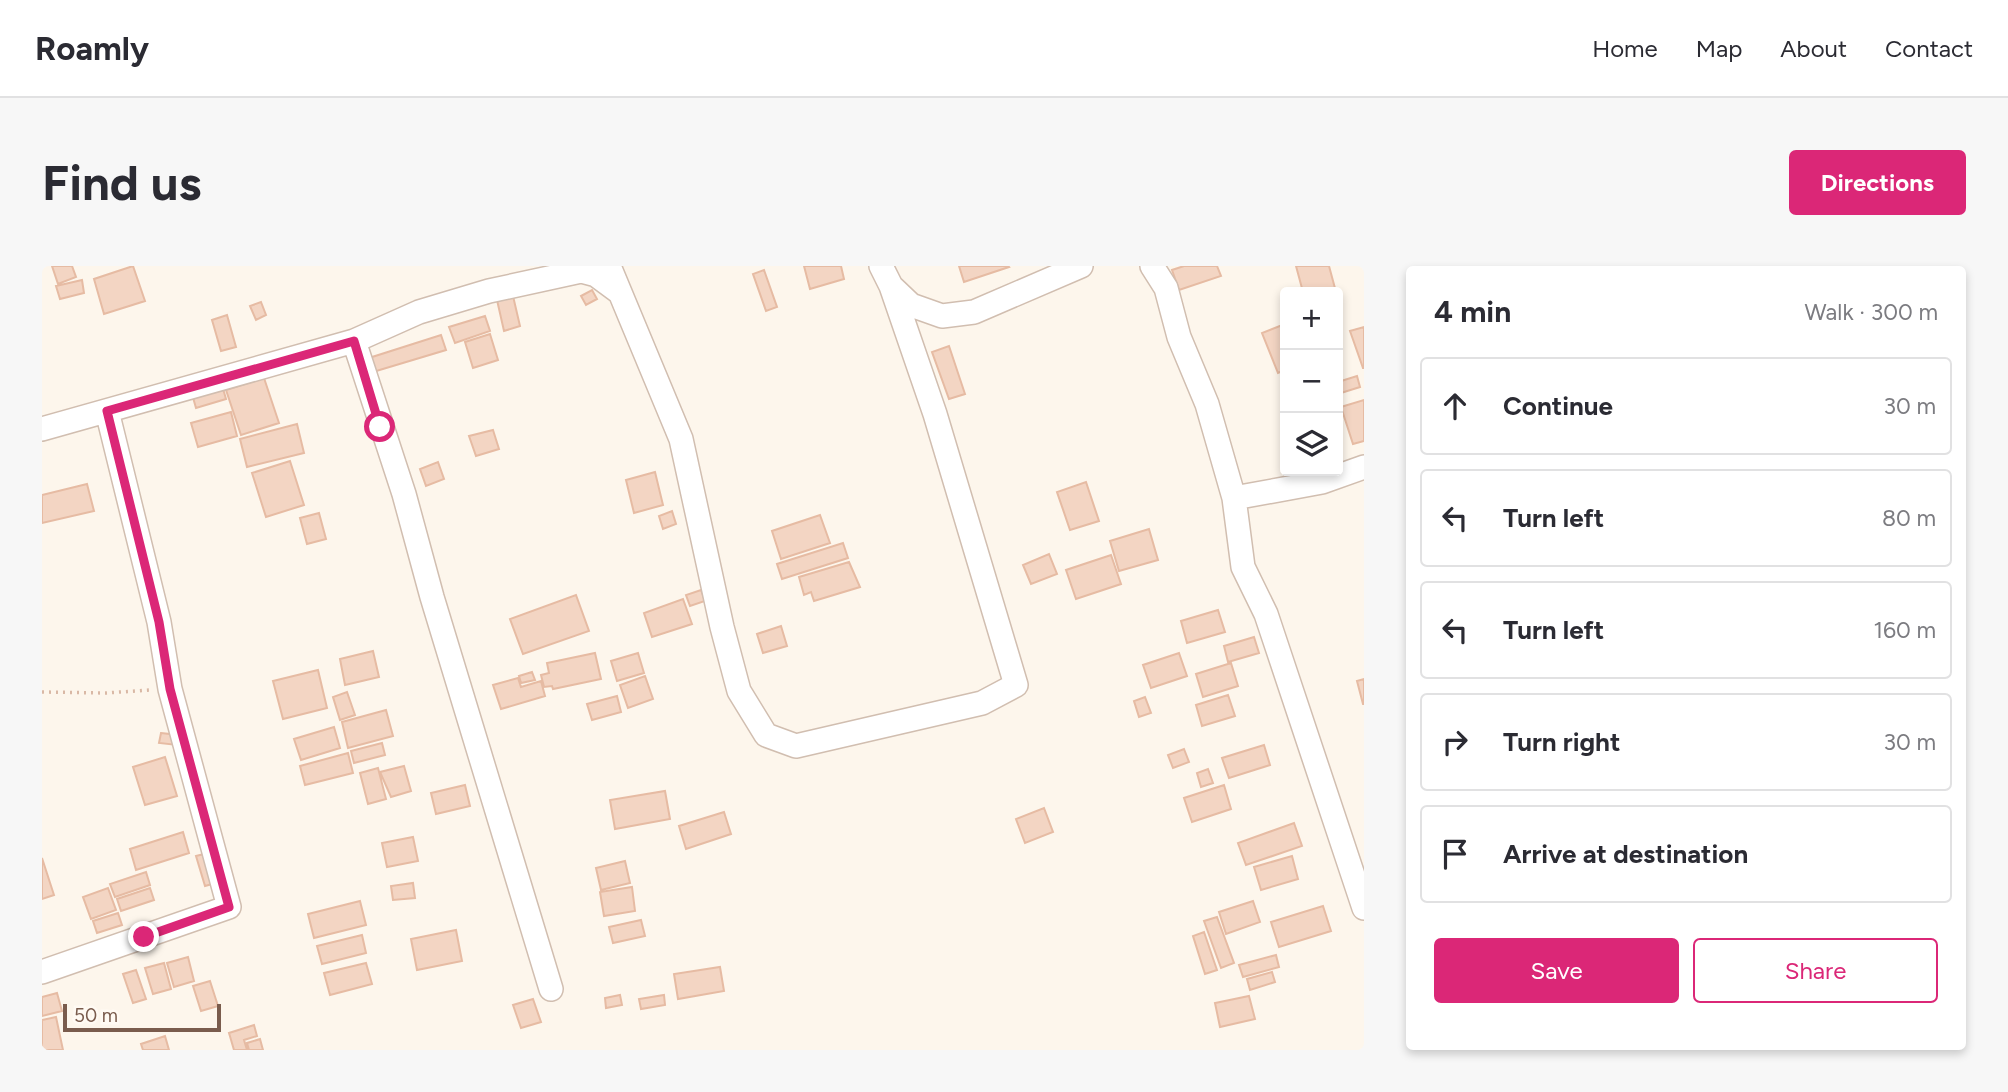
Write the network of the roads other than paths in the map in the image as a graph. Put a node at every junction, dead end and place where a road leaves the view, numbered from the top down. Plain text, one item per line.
1 (609, 266) edge
2 (1081, 266) edge
3 (1152, 266) edge
4 (886, 276) edge
5 (619, 292) junction
6 (354, 341) junction
7 (107, 411) junction
8 (42, 429) edge
9 (1364, 467) edge
10 (1234, 498) junction
11 (1364, 908) edge
12 (42, 972) edge
13 (551, 989) dead end

1 - 5 street
2 - 4 street
3 - 10 street
4 - 5 street
5 - 6 street
6 - 7 street
6 - 13 street
7 - 8 street
7 - 12 street
9 - 10 street
10 - 11 street

